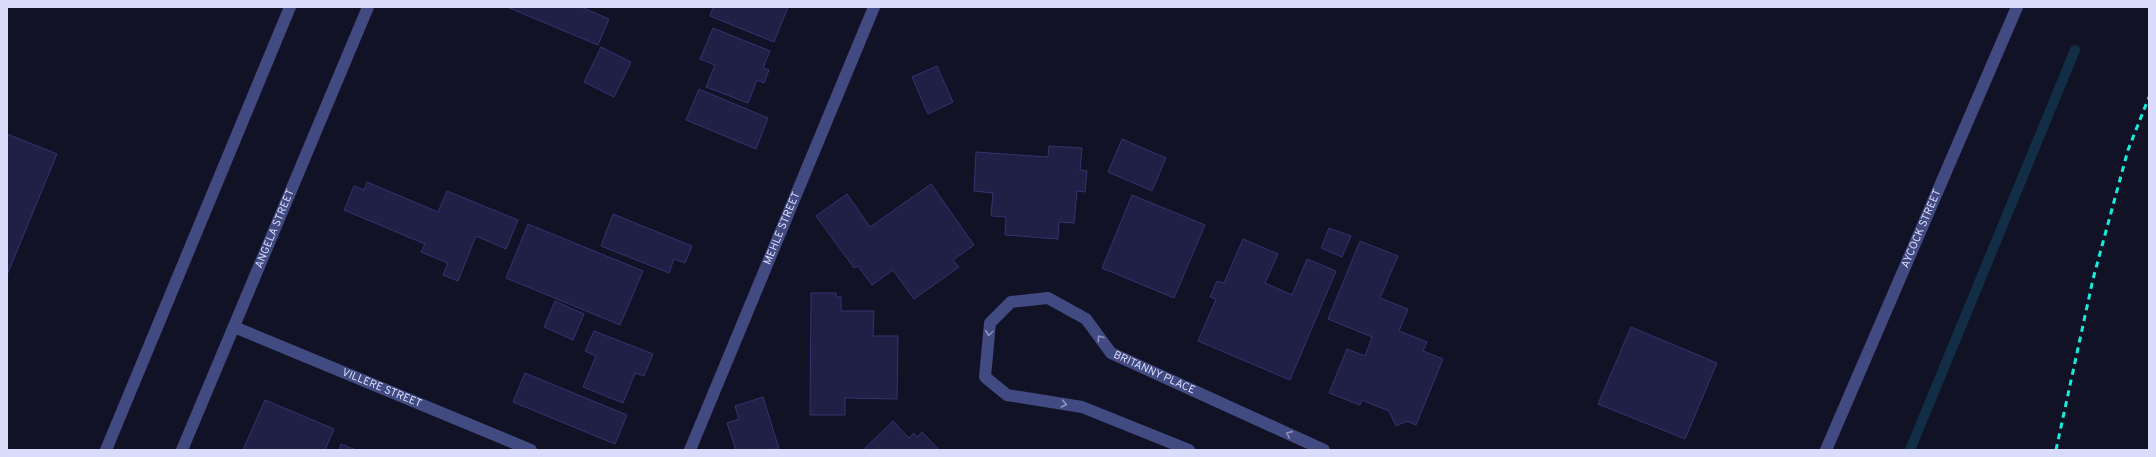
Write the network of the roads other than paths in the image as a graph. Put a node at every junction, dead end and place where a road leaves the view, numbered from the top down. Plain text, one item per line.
1 (290, 7) edge
2 (368, 7) edge
3 (874, 7) edge
4 (2017, 7) edge
5 (234, 327) junction
6 (106, 450) edge
7 (182, 450) edge
8 (531, 450) edge
9 (690, 450) edge
10 (1190, 450) edge
11 (1324, 450) edge
12 (1826, 450) edge

1 - 6 street
2 - 5 street, ANGELA STREET
3 - 9 street, MEHLE STREET
4 - 12 street, AYCOCK STREET
5 - 7 street, ANGELA STREET
5 - 8 street, VILLERE STREET
11 -> 10 street, BRITANNY PLACE

